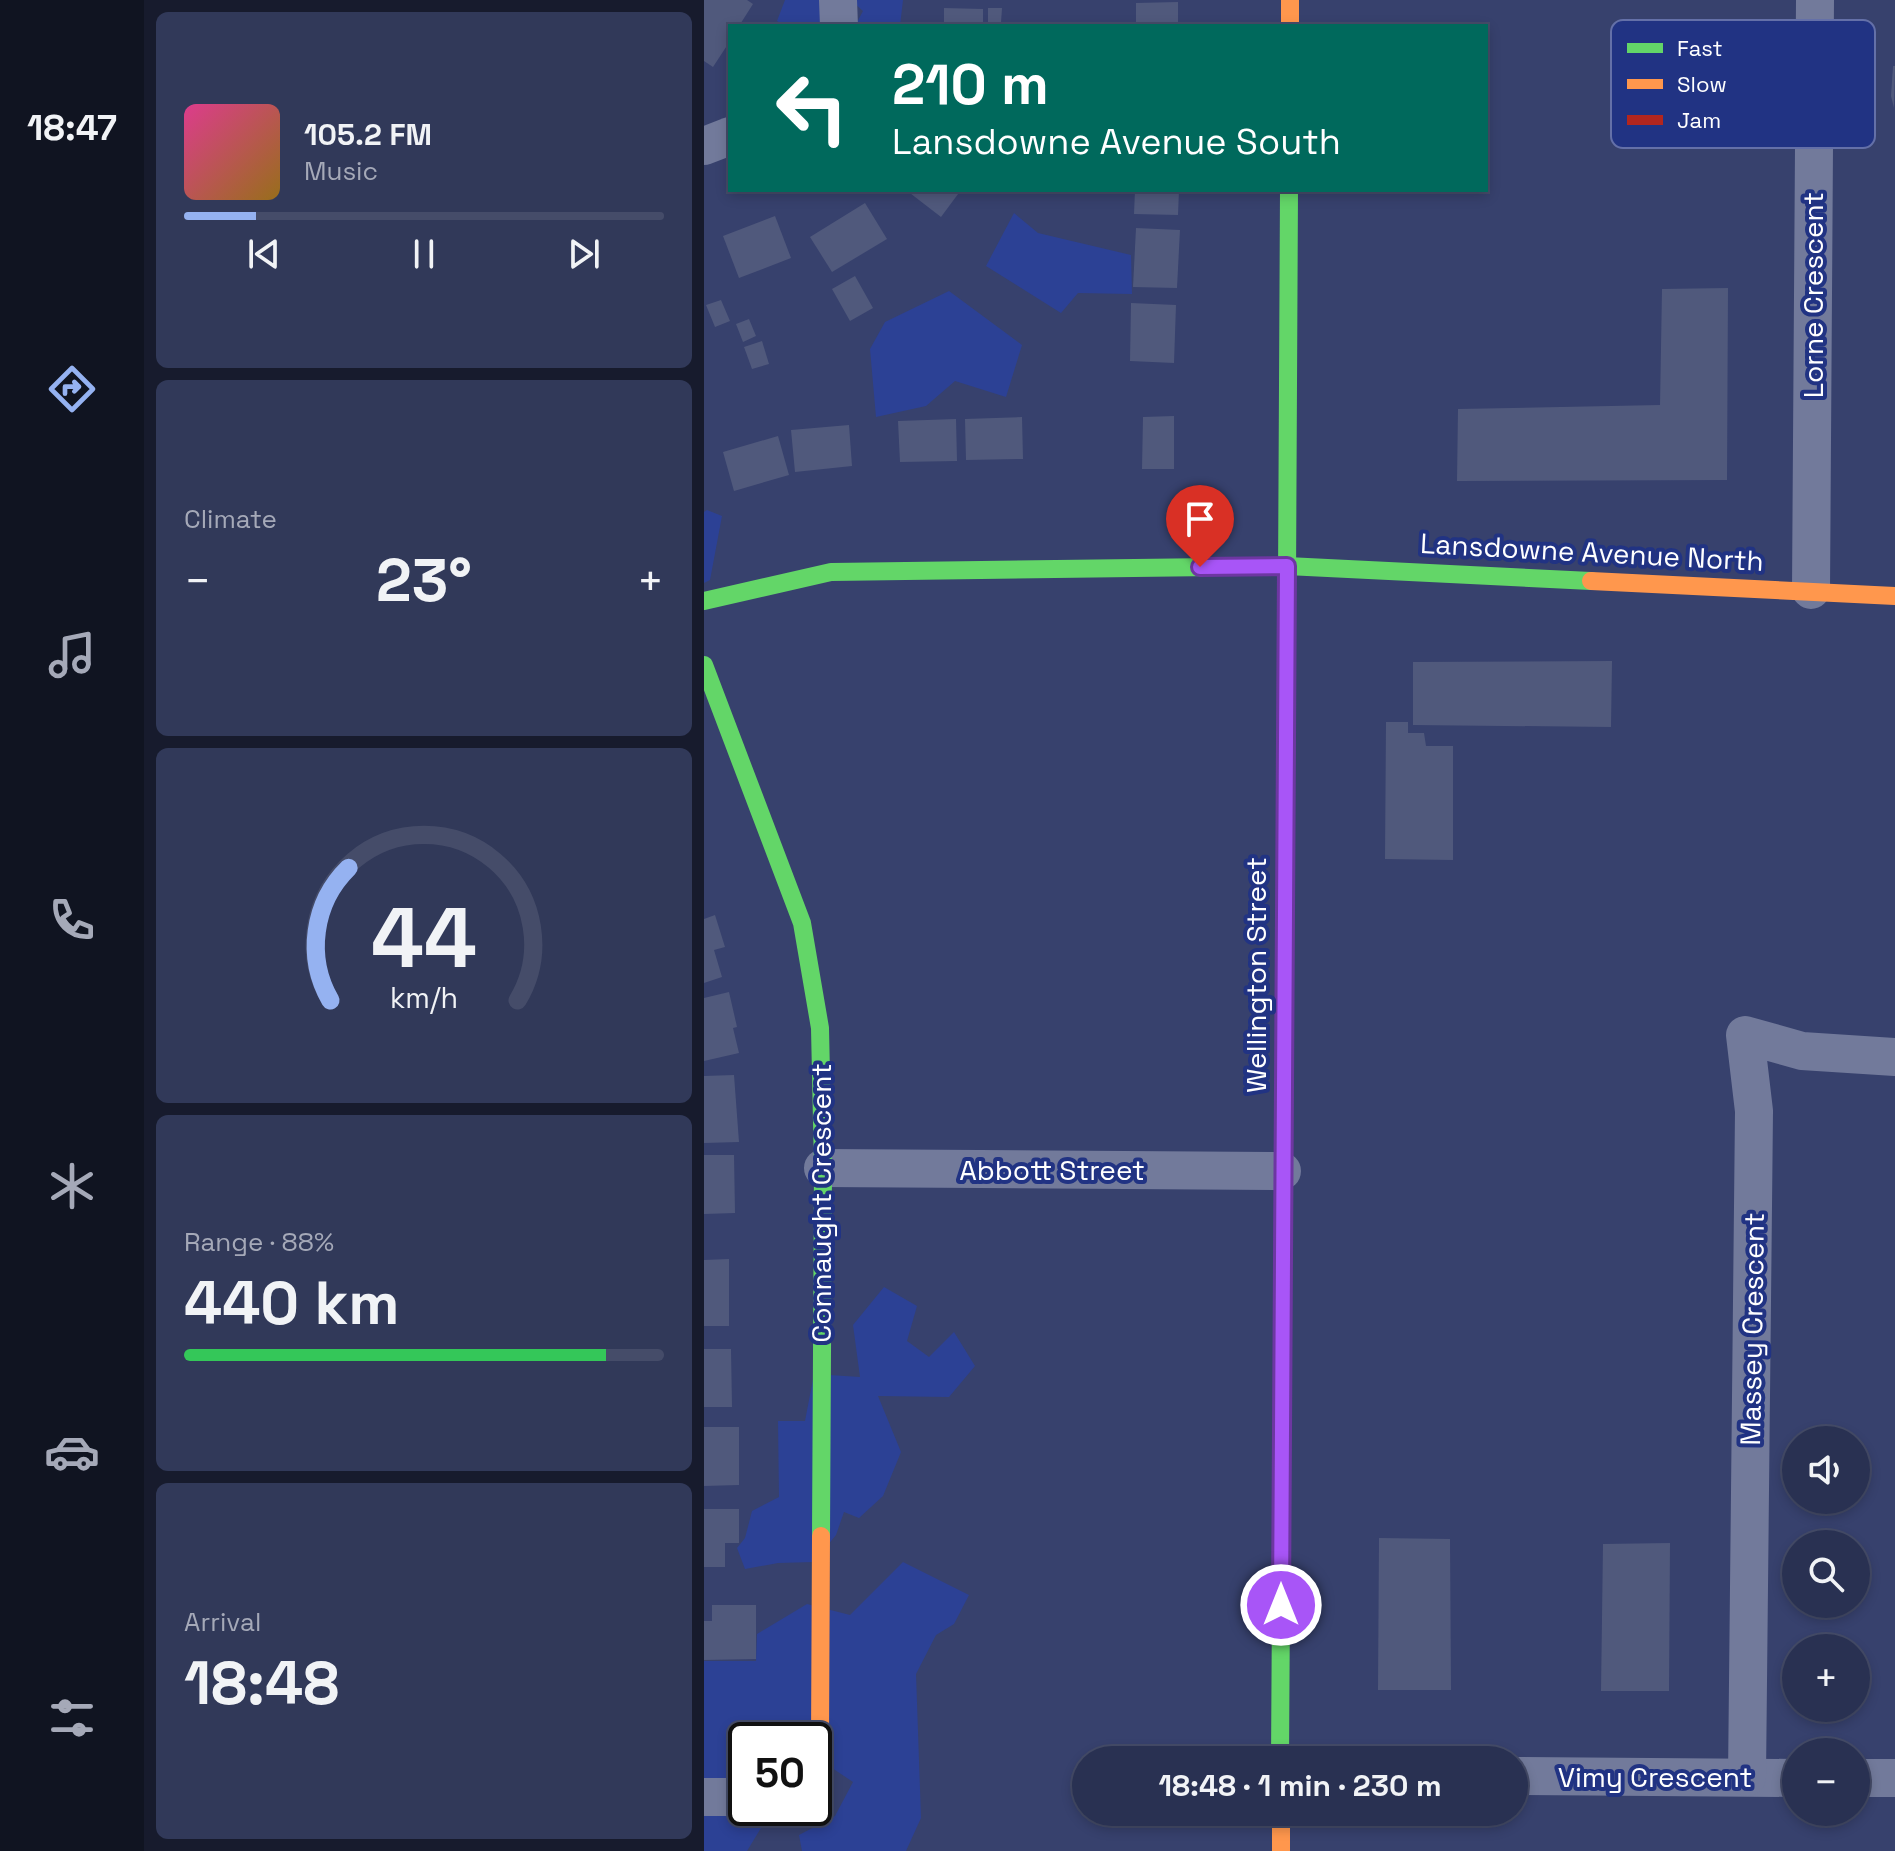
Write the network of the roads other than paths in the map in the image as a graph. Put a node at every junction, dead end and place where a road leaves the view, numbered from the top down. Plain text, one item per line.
1 (838, 0) edge
2 (1290, 0) edge
3 (1815, 0) edge
4 (1815, 20) edge
5 (839, 24) edge
6 (1290, 24) edge
7 (728, 137) edge
8 (704, 146) edge
9 (1814, 148) edge
10 (1289, 192) edge
11 (1287, 566) junction
12 (1811, 590) junction
13 (1895, 596) edge
14 (704, 601) edge
15 (704, 665) edge
16 (1895, 1057) edge
17 (823, 1168) junction
18 (1282, 1171) junction
19 (820, 1722) edge
20 (1280, 1746) edge
21 (1528, 1776) edge
22 (1747, 1777) junction
23 (1782, 1778) edge
24 (1870, 1778) edge
25 (1895, 1778) edge
26 (704, 1797) edge
27 (728, 1797) edge
28 (1281, 1826) edge
29 (1281, 1851) edge

1 - 5 street
2 - 6 street
3 - 4 street, Lorne Crescent
7 - 8 street
9 - 12 street, Lorne Crescent
10 - 11 street, Wellington Street
11 - 12 street, Lansdowne Avenue North
11 - 14 street, Lansdowne Avenue North
11 - 18 street, Wellington Street
12 - 13 street, Lansdowne Avenue North
15 - 17 street, Connaught Crescent
16 - 22 street, Massey Crescent
17 - 18 street, Abbott Street
17 - 19 street, Connaught Crescent
18 - 20 street, Wellington Street
21 - 22 street, Vimy Crescent
22 - 23 street, Vimy Crescent
24 - 25 street
26 - 27 street
28 - 29 street

